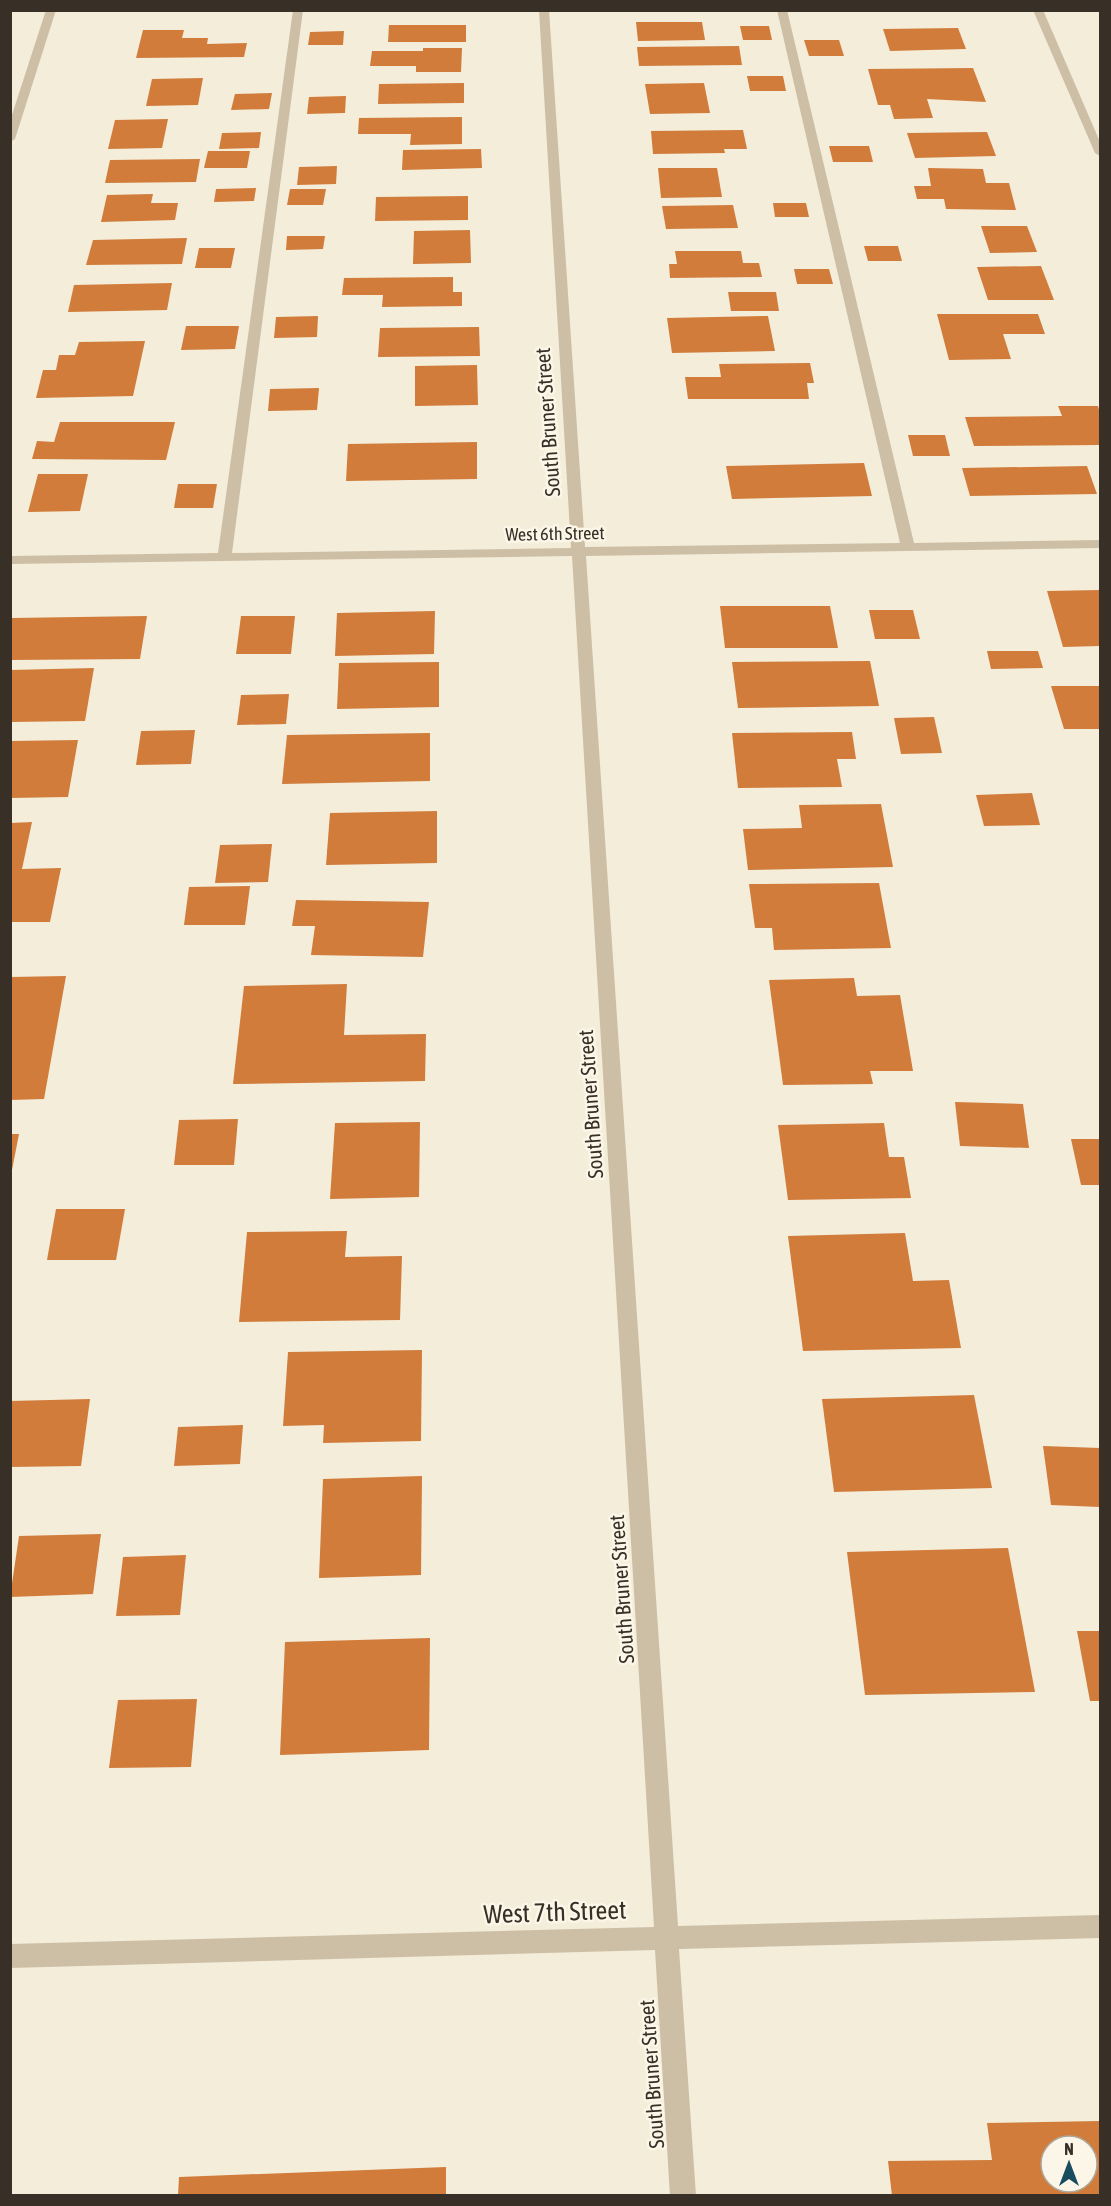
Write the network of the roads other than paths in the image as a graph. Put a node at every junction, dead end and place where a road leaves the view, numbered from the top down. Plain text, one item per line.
1 (51, 10) edge
2 (298, 10) edge
3 (544, 10) edge
4 (783, 10) edge
5 (1038, 10) edge
6 (10, 139) edge
7 (1101, 153) edge
8 (1101, 544) edge
9 (908, 547) junction
10 (579, 551) junction
11 (224, 557) junction
12 (10, 560) edge
13 (1101, 1926) edge
14 (666, 1938) junction
15 (10, 1956) edge
16 (682, 2196) edge

1 - 6 street
2 - 11 street
3 - 10 street, South Bruner Street
4 - 9 street
5 - 7 street
8 - 9 street, West 6th Street
9 - 10 street, West 6th Street
10 - 11 street, West 6th Street
10 - 14 street, South Bruner Street
11 - 12 street, West 6th Street
13 - 14 street, West 7th Street
14 - 15 street, West 7th Street
14 - 16 street, South Bruner Street

